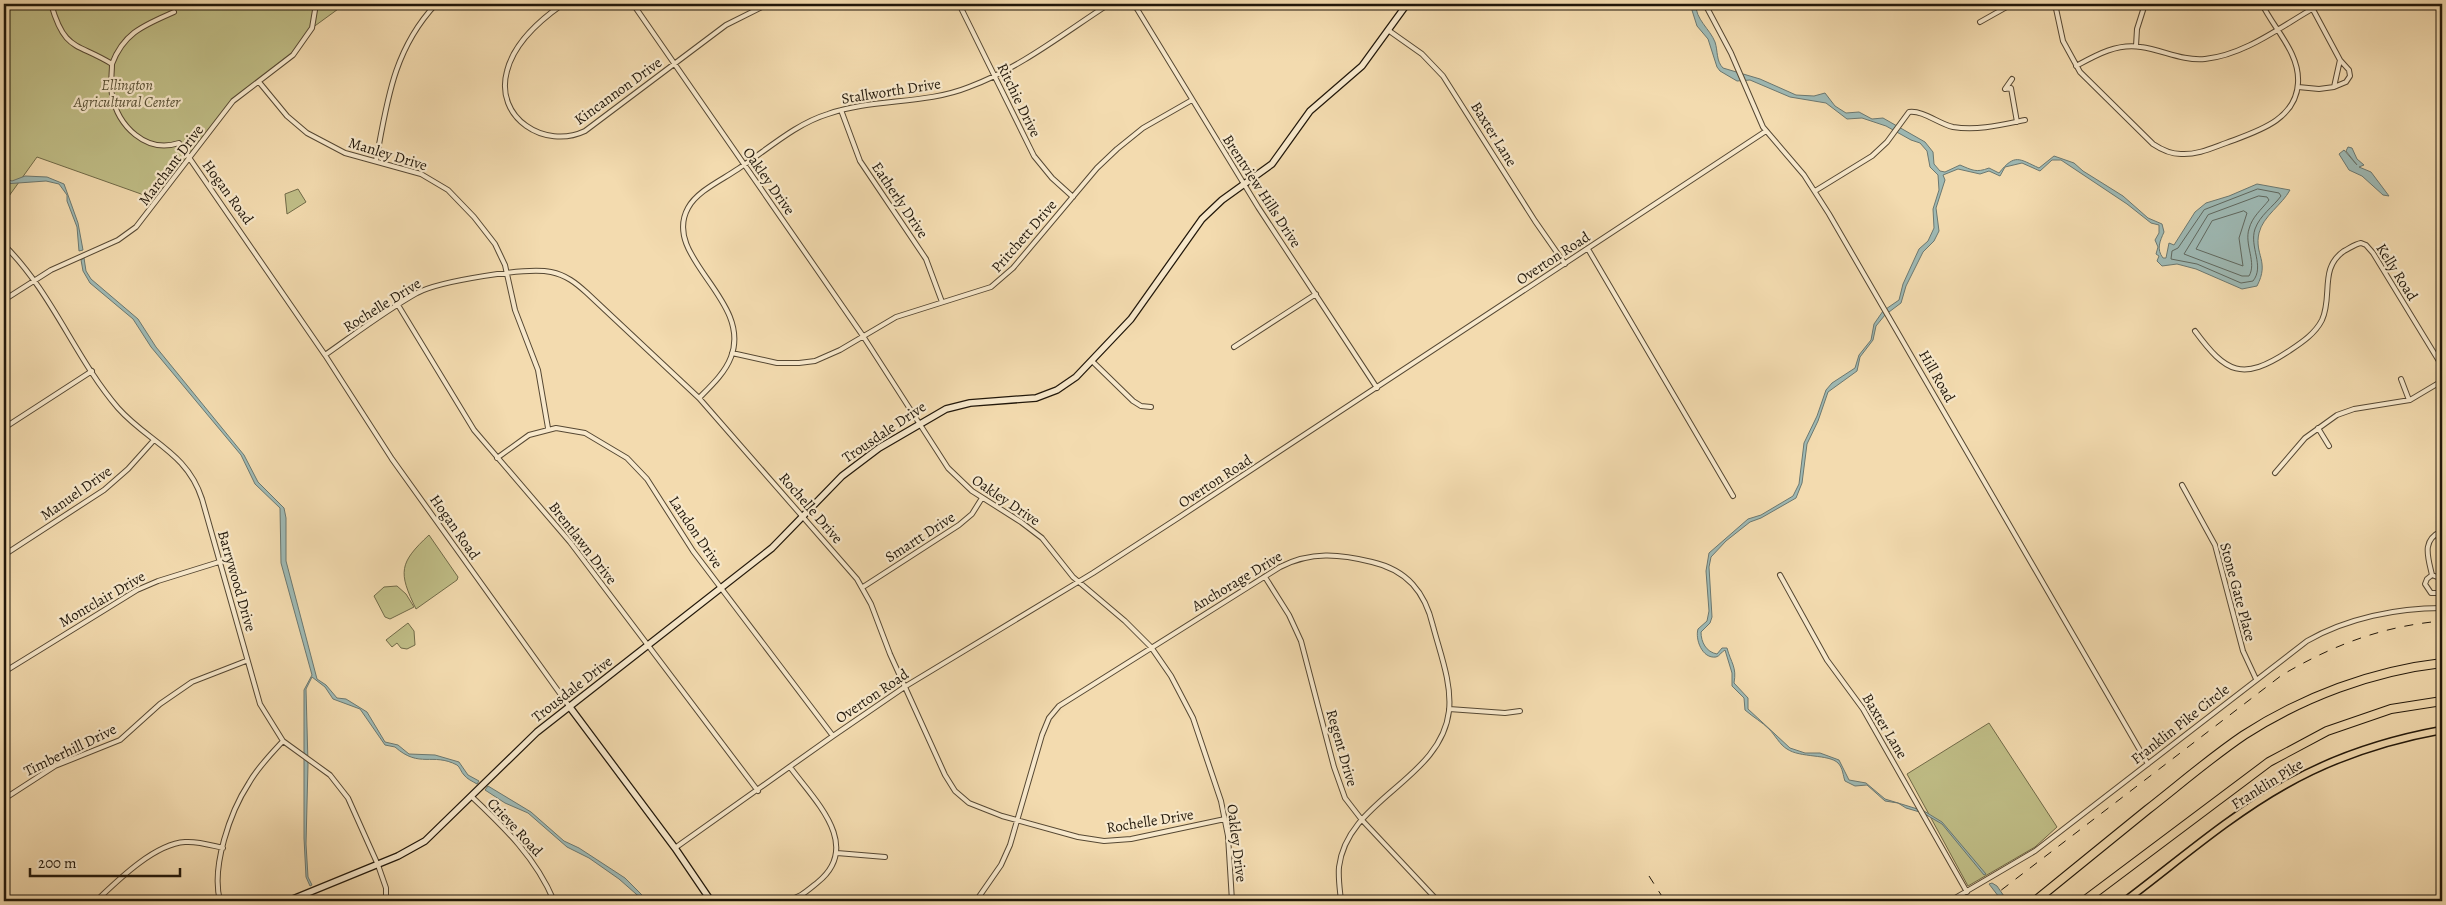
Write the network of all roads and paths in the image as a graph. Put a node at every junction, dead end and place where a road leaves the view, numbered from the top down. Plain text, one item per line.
1 (51, 4) edge
2 (316, 4) edge
3 (436, 4) edge
4 (563, 4) edge
5 (633, 4) edge
6 (768, 4) edge
7 (960, 4) edge
8 (1109, 4) edge
9 (1134, 4) edge
10 (1407, 4) edge
11 (1705, 4) edge
12 (2012, 4) edge
13 (2055, 4) edge
14 (2145, 4) edge
15 (2262, 4) edge
16 (2310, 4) edge
17 (2312, 9) junction
18 (174, 12) dead end
19 (1980, 22) dead end
20 (2276, 29) junction
21 (1388, 30) junction
22 (2136, 46) junction
23 (2340, 60) junction
24 (112, 64) junction
25 (674, 64) junction
26 (2076, 66) junction
27 (994, 76) junction
28 (2012, 79) dead end
29 (259, 82) junction
30 (2298, 87) junction
31 (2334, 87) junction
32 (1192, 100) junction
33 (842, 110) junction
34 (2025, 120) dead end
35 (2017, 122) junction
36 (1766, 131) junction
37 (189, 160) junction
38 (376, 161) junction
39 (744, 165) junction
40 (1244, 185) junction
41 (1815, 191) junction
42 (1073, 197) junction
43 (4, 245) edge
44 (1588, 249) junction
45 (1565, 264) junction
46 (507, 274) junction
47 (34, 281) junction
48 (1316, 294) junction
49 (4, 300) edge
50 (942, 302) junction
51 (398, 305) junction
52 (2195, 331) dead end
53 (863, 336) junction
54 (1234, 347) dead end
55 (732, 353) junction
56 (325, 355) junction
57 (1093, 362) junction
58 (2442, 366) edge
59 (92, 371) junction
60 (2401, 379) dead end
61 (2442, 381) edge
62 (1377, 388) junction
63 (699, 398) junction
64 (2408, 400) junction
65 (1151, 406) dead end
66 (918, 423) junction
67 (4, 428) edge
68 (548, 428) junction
69 (2318, 428) junction
70 (154, 440) junction
71 (2329, 446) dead end
72 (497, 458) junction
73 (2275, 473) dead end
74 (2182, 485) dead end
75 (1733, 496) dead end
76 (982, 498) junction
77 (803, 516) junction
78 (2442, 531) edge
79 (4, 555) edge
80 (220, 562) junction
81 (1780, 574) dead end
82 (2432, 575) junction
83 (1265, 577) junction
84 (2442, 578) edge
85 (1078, 581) junction
86 (721, 587) junction
87 (863, 587) junction
88 (2442, 590) edge
89 (2442, 608) edge
90 (648, 646) junction
91 (1151, 647) junction
92 (246, 660) junction
93 (2442, 663) edge
94 (4, 672) edge
95 (2256, 679) junction
96 (906, 686) junction
97 (2442, 701) edge
98 (569, 706) junction
99 (1449, 709) junction
100 (1520, 711) dead end
101 (2442, 730) edge
102 (833, 736) junction
103 (283, 740) junction
104 (2148, 764) junction
105 (790, 767) junction
106 (758, 791) junction
107 (471, 796) junction
108 (4, 798) edge
109 (1225, 819) junction
110 (1018, 820) junction
111 (1362, 820) junction
112 (223, 848) junction
113 (675, 848) junction
114 (837, 853) junction
115 (885, 858) dead end
116 (378, 865) junction
117 (1967, 892) junction
118 (4, 898) edge
119 (553, 899) edge
120 (786, 900) edge
121 (6, 901) edge
122 (96, 901) edge
123 (220, 901) edge
124 (288, 901) edge
125 (386, 901) edge
126 (544, 901) edge
127 (711, 901) edge
128 (976, 901) edge
129 (1232, 901) edge
130 (1341, 901) edge
131 (1438, 901) edge
132 (1950, 901) edge
133 (2035, 901) edge
134 (2084, 901) edge
135 (2125, 901) edge

1 - 24 street
2 - 29 street, Marchant Drive
3 - 38 street
4 - 25 street, Kincannon Drive
5 - 25 street, Oakley Drive
6 - 25 street, Kincannon Drive
7 - 27 street, Ritchie Drive
8 - 27 street, Stallworth Drive
9 - 32 street, Brentview Hills Drive
10 - 21 street, Trousdale Drive
11 - 36 street, Hill Road
12 - 19 street
13 - 26 street
14 - 22 street
15 - 20 street
16 - 17 street
17 - 20 street
17 - 23 street
18 - 24 street
20 - 22 street
20 - 30 street
21 - 40 street, Trousdale Drive
21 - 45 street, Baxter Lane
22 - 26 street
23 - 31 street
23 - 31 street
24 - 37 street, Hogan Road
25 - 39 street, Oakley Drive
26 - 30 street
27 - 33 street, Stallworth Drive
27 - 42 street, Ritchie Drive
28 - 35 street
29 - 37 street, Marchant Drive
29 - 38 street, Manley Drive
30 - 31 street
32 - 40 street, Brentview Hills Drive
32 - 42 street, Pritchett Drive
33 - 39 street, Stallworth Drive
33 - 50 street, Eatherly Drive
34 - 35 street
35 - 41 street
36 - 41 street, Hill Road
36 - 44 street, Overton Road
37 - 47 street, Marchant Drive
37 - 56 street, Hogan Road
38 - 46 street, Manley Drive
39 - 53 street, Oakley Drive
39 - 55 street, Stallworth Drive
40 - 48 street, Brentview Hills Drive
40 - 57 street, Trousdale Drive
41 - 104 street, Hill Road
42 - 50 street, Pritchett Drive
43 - 47 street, Barrywood Drive
44 - 45 street, Overton Road
44 - 75 street
45 - 62 street, Overton Road
46 - 51 street, Rochelle Drive
46 - 63 street, Rochelle Drive
46 - 68 street, Manley Drive
47 - 49 street, Marchant Drive
47 - 59 street, Barrywood Drive
48 - 54 street
48 - 62 street, Brentview Hills Drive
50 - 53 street, Pritchett Drive
51 - 56 street, Rochelle Drive
51 - 72 street, Brentlawn Drive
52 - 58 street, Kelly Road
53 - 55 street, Pritchett Drive
53 - 66 street, Oakley Drive
55 - 63 street, Stallworth Drive
56 - 98 street, Hogan Road
57 - 65 street
57 - 66 street, Trousdale Drive
59 - 67 street
59 - 70 street, Barrywood Drive
60 - 64 street
61 - 64 street
62 - 85 street, Overton Road
63 - 77 street, Rochelle Drive
64 - 69 street
66 - 76 street, Oakley Drive
66 - 77 street, Trousdale Drive
68 - 72 street, Landon Drive
68 - 86 street, Landon Drive
69 - 71 street
69 - 73 street
70 - 79 street, Manuel Drive
70 - 80 street, Barrywood Drive
72 - 90 street, Brentlawn Drive
74 - 95 street, Stone Gate Place
76 - 85 street, Oakley Drive
76 - 87 street, Smartt Drive
77 - 86 street, Trousdale Drive
77 - 87 street, Rochelle Drive
78 - 82 street
80 - 92 street, Barrywood Drive
80 - 94 street, Montclair Drive
81 - 117 street, Baxter Lane
82 - 84 street
82 - 88 street
83 - 91 street, Anchorage Drive
83 - 99 street, Anchorage Drive
83 - 111 street, Regent Drive
85 - 91 street, Oakley Drive
85 - 96 street, Overton Road
86 - 90 street, Trousdale Drive
86 - 102 street, Landon Drive
87 - 96 street, Rochelle Drive
89 - 95 street, Franklin Pike Circle
90 - 98 street, Trousdale Drive
90 - 106 street, Brentlawn Drive
91 - 109 street, Oakley Drive
91 - 110 street, Anchorage Drive
92 - 103 street, Barrywood Drive
92 - 108 street, Timberhill Drive
93 - 133 highway
95 - 104 street, Franklin Pike Circle
96 - 102 street, Overton Road
96 - 110 street, Rochelle Drive
97 - 134 highway
98 - 107 street, Trousdale Drive
98 - 113 street, Hogan Road
99 - 100 street
99 - 111 street, Anchorage Drive
101 - 135 main road, Franklin Pike
102 - 105 street, Overton Road
103 - 112 street
103 - 116 street, Barrywood Drive
104 - 117 street, Franklin Pike Circle
105 - 106 street, Overton Road
105 - 114 street
106 - 113 street, Overton Road
107 - 116 street, Trousdale Drive
107 - 119 street, Crieve Road
109 - 110 street, Rochelle Drive
109 - 129 street, Oakley Drive
110 - 128 street, Anchorage Drive
111 - 130 street, Anchorage Drive
111 - 131 street, Regent Drive
112 - 122 street
112 - 123 street
113 - 127 street, Hogan Road
114 - 115 street
114 - 120 street
116 - 124 street, Trousdale Drive
116 - 125 street, Barrywood Drive
117 - 132 street, Franklin Pike Circle
118 - 121 street
119 - 126 street

